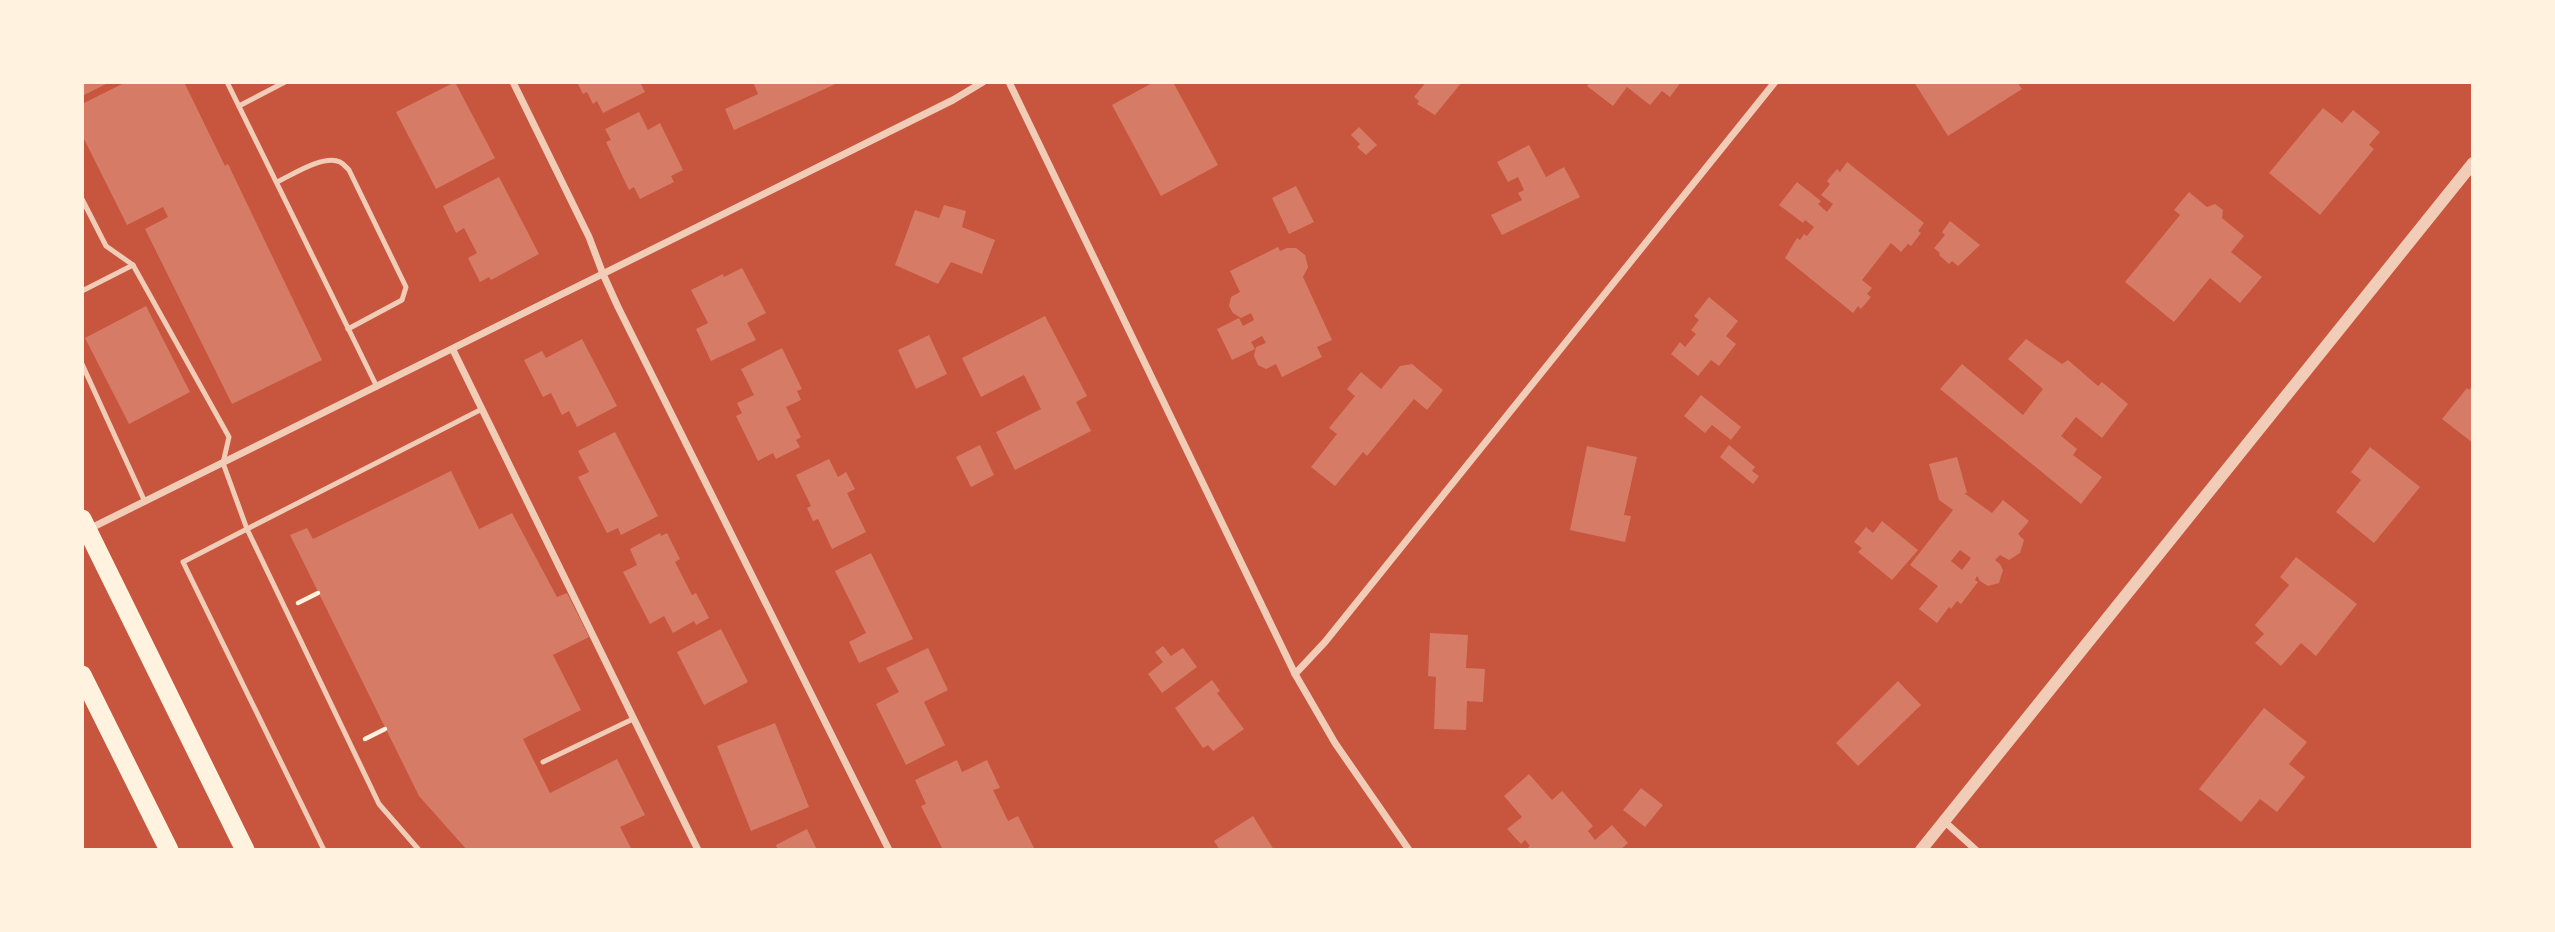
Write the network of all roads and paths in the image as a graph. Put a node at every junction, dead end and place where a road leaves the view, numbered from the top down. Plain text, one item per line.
1 (227, 82) edge
2 (285, 82) edge
3 (513, 82) edge
4 (984, 82) edge
5 (1009, 82) edge
6 (1775, 82) edge
7 (239, 106) junction
8 (2473, 163) edge
9 (277, 182) junction
10 (82, 199) edge
11 (133, 265) junction
12 (603, 274) junction
13 (82, 291) edge
14 (348, 329) junction
15 (453, 350) junction
16 (82, 364) edge
17 (377, 387) junction
18 (482, 409) junction
19 (223, 463) junction
20 (145, 502) junction
21 (84, 526) edge
22 (247, 529) junction
23 (318, 593) dead end
24 (298, 603) dead end
25 (1295, 674) junction
26 (82, 675) edge
27 (633, 719) junction
28 (385, 729) dead end
29 (365, 739) dead end
30 (543, 762) dead end
31 (1944, 821) junction
32 (169, 850) edge
33 (245, 850) edge
34 (324, 850) edge
35 (419, 850) edge
36 (698, 850) edge
37 (889, 850) edge
38 (1409, 850) edge
39 (1921, 850) edge
40 (1976, 850) edge

1 - 7 lane
2 - 7 lane
3 - 12 street
4 - 12 street
5 - 25 street
6 - 25 street
7 - 9 lane
8 - 31 street
9 - 14 lane
9 - 14 lane
10 - 11 lane
11 - 13 lane
11 - 19 lane
12 - 15 street
12 - 37 street
14 - 17 lane
15 - 17 street
15 - 18 street
16 - 20 lane
17 - 19 street
18 - 22 lane
18 - 27 street
19 - 20 street
19 - 22 lane
20 - 21 street
21 - 33 highway
22 - 34 lane
22 - 35 lane
23 - 24 path
25 - 38 street
26 - 32 highway
27 - 30 lane
27 - 36 street
28 - 29 path
31 - 39 street
31 - 40 street

